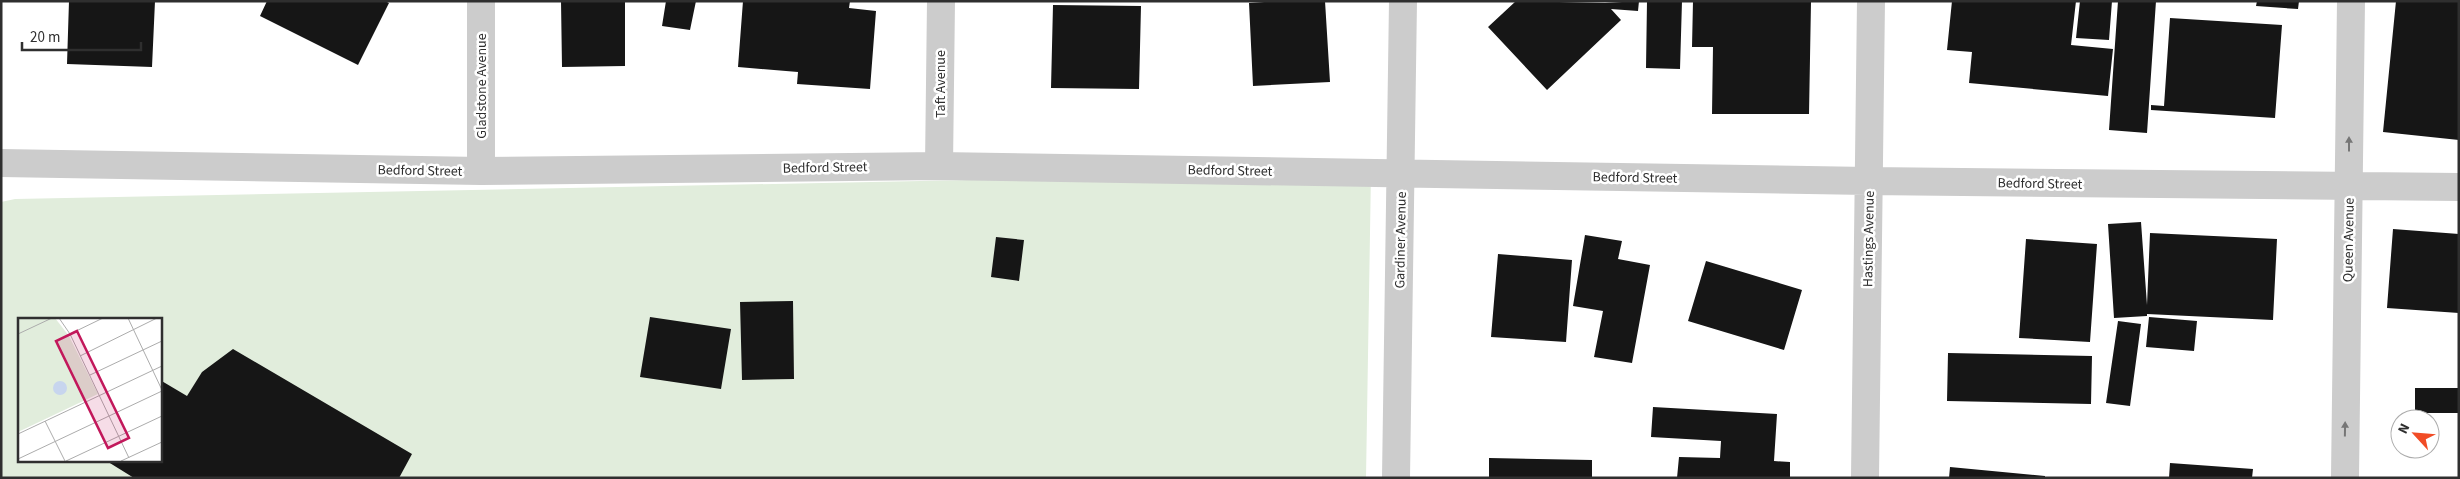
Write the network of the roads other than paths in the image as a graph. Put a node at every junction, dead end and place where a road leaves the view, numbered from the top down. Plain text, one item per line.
1 (481, 1) edge
2 (941, 1) edge
3 (1403, 1) edge
4 (1871, 1) edge
5 (2351, 1) edge
6 (1, 163) edge
7 (939, 166) junction
8 (481, 171) junction
9 (1400, 172) junction
10 (1868, 182) junction
11 (2349, 186) junction
12 (2459, 187) edge
13 (1396, 478) edge
14 (1864, 478) edge
15 (2345, 478) edge

1 - 8 street, Gladstone Avenue
2 - 7 street, Taft Avenue
3 - 9 street, Gardiner Avenue
4 - 10 street, Hastings Avenue
11 -> 5 street, Queen Avenue
6 - 8 street, Bedford Street
7 - 8 street, Bedford Street
7 - 9 street, Bedford Street
9 - 10 street, Bedford Street
9 - 13 street, Gardiner Avenue
10 - 11 street, Bedford Street
10 - 14 street, Hastings Avenue
11 - 12 street, Bedford Street
15 -> 11 street, Queen Avenue

